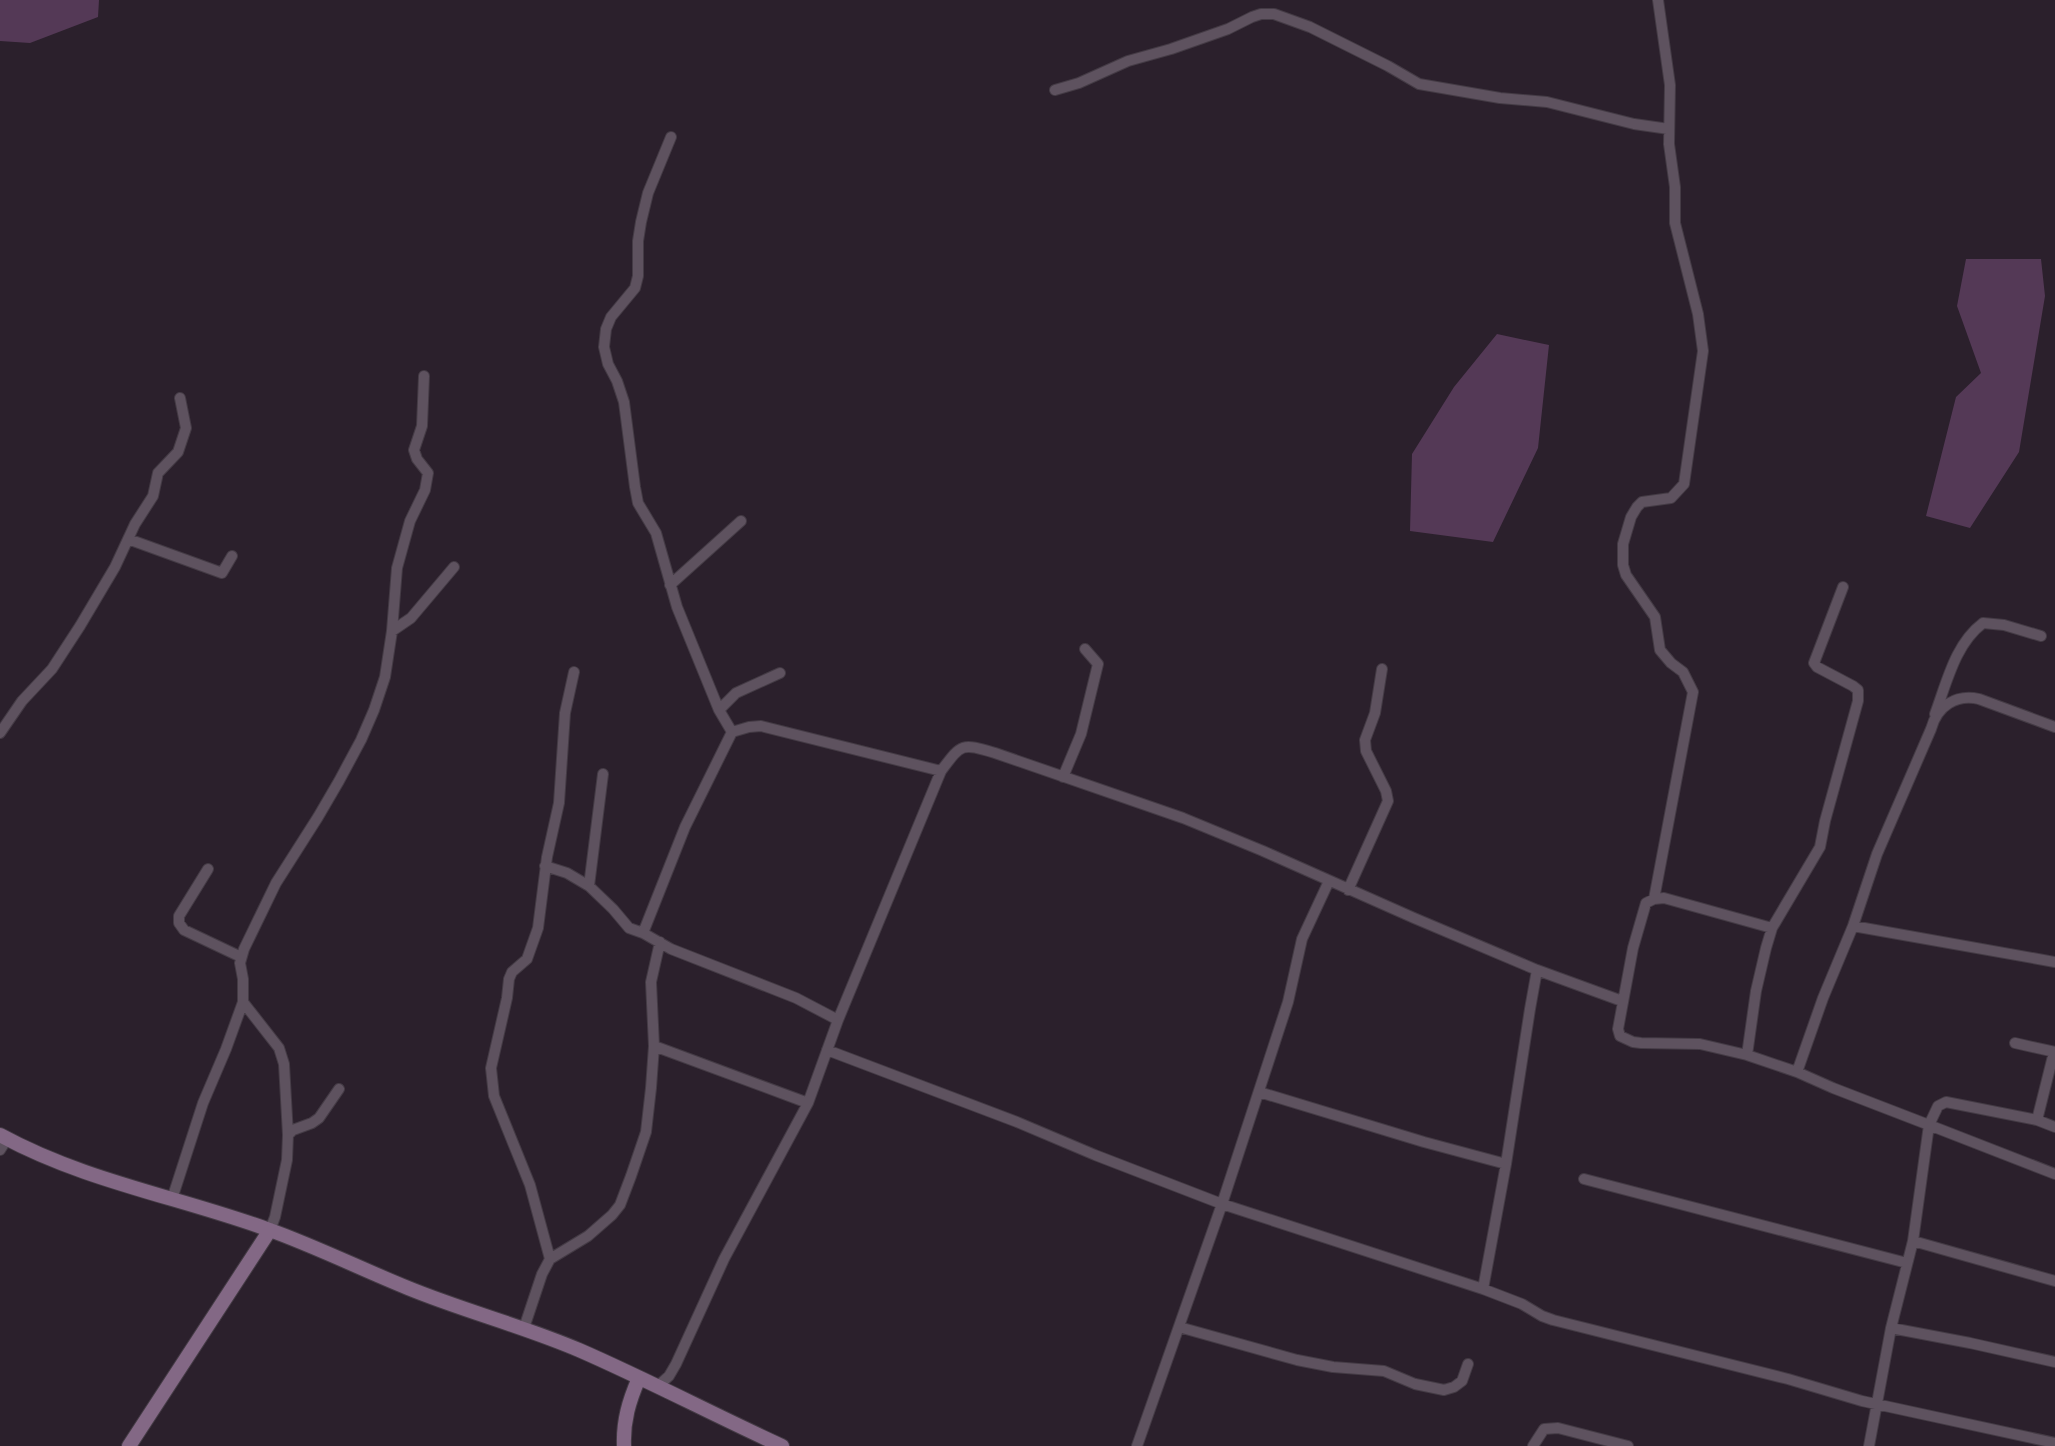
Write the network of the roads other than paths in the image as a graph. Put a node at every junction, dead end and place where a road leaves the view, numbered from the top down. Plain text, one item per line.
1 (1658, 0) edge
2 (1055, 90) dead end
3 (1669, 129) junction
4 (671, 137) dead end
5 (424, 376) dead end
6 (180, 398) dead end
7 (741, 521) dead end
8 (128, 539) junction
9 (232, 556) dead end
10 (454, 567) dead end
11 (670, 585) junction
12 (1843, 588) dead end
13 (392, 631) junction
14 (2042, 636) dead end
15 (1085, 649) dead end
16 (1382, 668) dead end
17 (574, 672) dead end
18 (780, 673) dead end
19 (719, 710) junction
20 (1934, 717) junction
21 (2055, 727) edge
22 (732, 732) junction
23 (0, 733) edge
24 (941, 771) junction
25 (603, 774) dead end
26 (1062, 777) junction
27 (546, 866) junction
28 (208, 869) dead end
29 (1329, 881) junction
30 (589, 886) junction
31 (1348, 890) junction
32 (1654, 899) junction
33 (1853, 926) junction
34 (1772, 928) junction
35 (643, 933) junction
36 (660, 942) junction
37 (241, 956) junction
38 (2055, 962) edge
39 (1538, 970) junction
40 (1622, 1001) junction
41 (243, 1002) junction
42 (838, 1020) junction
43 (2015, 1043) dead end
44 (654, 1046) junction
45 (827, 1050) junction
46 (2054, 1052) edge
47 (1747, 1055) junction
48 (1797, 1072) junction
49 (339, 1089) dead end
50 (1258, 1092) junction
51 (808, 1103) junction
52 (2037, 1120) junction
53 (1929, 1125) junction
54 (2055, 1127) edge
55 (288, 1135) junction
56 (2, 1141) edge
57 (1506, 1164) junction
58 (2055, 1174) edge
59 (1584, 1179) dead end
60 (172, 1199) junction
61 (1222, 1204) junction
62 (270, 1230) junction
63 (1913, 1241) junction
64 (550, 1259) junction
65 (1907, 1263) junction
66 (2055, 1281) edge
67 (1483, 1289) junction
68 (1179, 1327) junction
69 (524, 1328) junction
70 (1891, 1328) junction
71 (2055, 1362) edge
72 (1468, 1364) dead end
73 (639, 1378) junction
74 (658, 1386) junction
75 (1877, 1404) junction
76 (2055, 1443) edge
77 (129, 1446) edge
78 (624, 1446) edge
79 (782, 1446) edge
80 (1138, 1446) edge
81 (1533, 1446) edge
82 (1628, 1446) edge
83 (1869, 1446) edge

1 - 3 street
2 - 3 street
3 - 32 street
4 - 11 street
5 - 13 street
6 - 8 street
7 - 11 street
8 - 9 street
8 - 23 street
10 - 13 street
11 - 19 street
12 - 34 street
13 - 37 street
14 - 20 street
15 - 26 street
16 - 31 street
17 - 27 street
18 - 19 street
19 - 22 street
20 - 21 street
20 - 33 street
22 - 24 street
22 - 35 street
24 - 26 street
24 - 42 street
25 - 30 street
26 - 29 street
27 - 30 street
27 - 64 street
28 - 37 street
29 - 31 street
29 - 50 street
30 - 35 street
31 - 39 street
32 - 34 street
32 - 40 street
33 - 38 street
33 - 48 street
34 - 47 street
35 - 36 street
36 - 42 street
36 - 44 street
37 - 41 street
39 - 40 street
39 - 57 street
40 - 47 street
41 - 55 street
41 - 60 street
42 - 45 street
43 - 46 street
44 - 51 street
44 - 64 street
45 - 51 street
45 - 61 street
46 - 52 street
47 - 48 street
48 - 53 street
49 - 55 street
50 - 57 street
50 - 61 street
51 - 74 street
52 - 53 street
52 - 54 street
53 - 58 street
53 - 63 street
55 - 62 street
56 - 60 main road
57 - 67 street
59 - 65 street
60 - 62 main road
61 - 67 street
61 - 68 street
62 - 69 main road
62 - 77 main road
63 - 65 street
63 - 66 street
64 - 69 street
65 - 70 street
67 - 75 street
68 - 72 street
68 - 80 street
69 - 73 main road
70 - 71 street
70 - 75 street
73 - 74 main road
73 - 78 main road
74 - 79 main road
75 - 76 street
75 - 83 street
81 - 82 street

